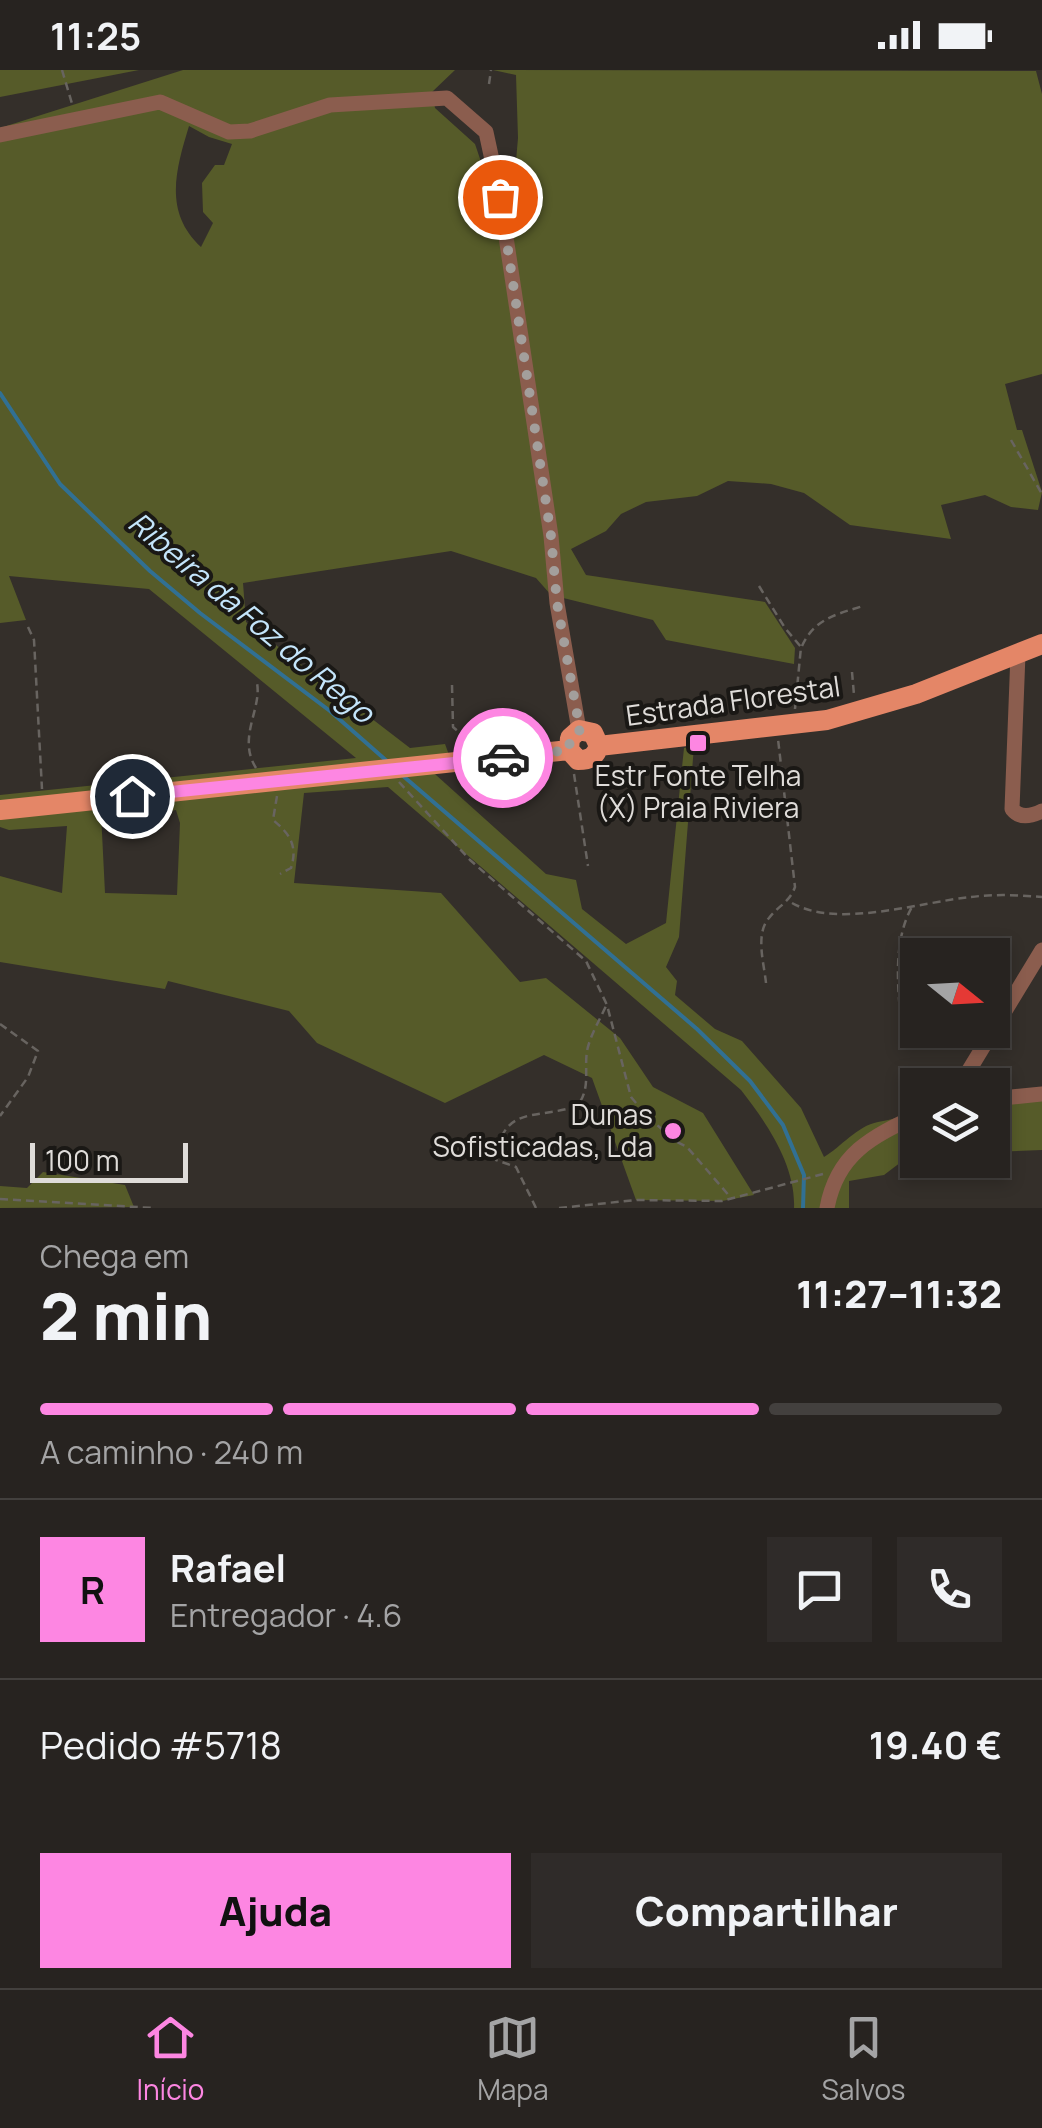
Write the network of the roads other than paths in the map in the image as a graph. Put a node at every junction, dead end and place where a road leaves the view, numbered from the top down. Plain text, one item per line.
1 (0, 134) edge
2 (1042, 644) edge
3 (1018, 654) junction
4 (580, 730) junction
5 (599, 746) junction
6 (573, 755) junction
7 (0, 810) edge
8 (1042, 811) edge
9 (1042, 950) edge
10 (970, 1068) edge
11 (1042, 1094) edge
12 (1010, 1097) edge
13 (900, 1125) edge
14 (827, 1208) edge

1 - 4 street
2 - 3 main road, Estrada Florestal
3 - 5 main road, Estrada Florestal
3 - 8 street
4 - 5 main road
4 - 6 main road
5 - 6 main road
6 - 7 main road
9 - 10 street
11 - 12 street
13 - 14 street

